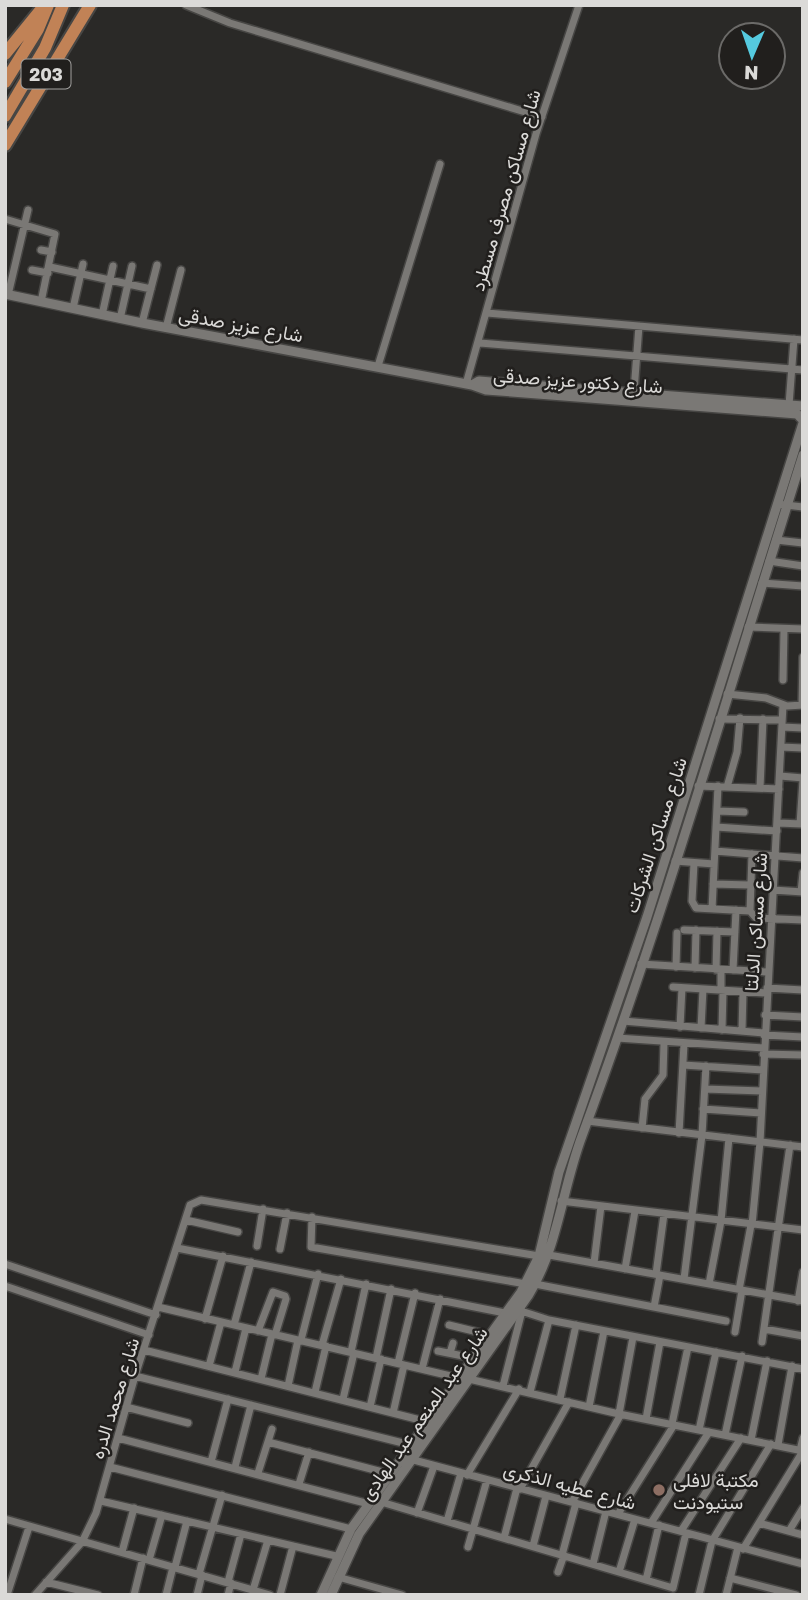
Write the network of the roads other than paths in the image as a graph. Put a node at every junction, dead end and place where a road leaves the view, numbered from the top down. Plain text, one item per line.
1 (46, 5) edge
2 (63, 5) edge
3 (90, 5) edge
4 (186, 5) edge
5 (579, 5) edge
6 (5, 54) edge
7 (5, 82) edge
8 (5, 116) edge
9 (542, 117) junction
10 (5, 145) edge
11 (440, 164) dead end
12 (28, 210) dead end
13 (5, 219) edge
14 (25, 223) junction
15 (41, 250) dead end
16 (52, 252) junction
17 (83, 264) dead end
18 (157, 265) dead end
19 (113, 266) dead end
20 (132, 266) dead end
21 (32, 270) dead end
22 (49, 270) junction
23 (181, 270) dead end
24 (80, 274) junction
25 (110, 280) junction
26 (128, 284) junction
27 (151, 289) junction
28 (7, 294) edge
29 (41, 302) junction
30 (73, 308) junction
31 (487, 313) junction
32 (102, 315) junction
33 (120, 319) junction
34 (142, 323) junction
35 (639, 326) junction
36 (166, 328) junction
37 (794, 339) junction
38 (803, 340) edge
39 (480, 343) junction
40 (637, 356) junction
41 (378, 366) junction
42 (792, 369) junction
43 (803, 370) edge
44 (469, 385) junction
45 (634, 391) junction
46 (789, 405) junction
47 (803, 406) edge
48 (803, 422) edge
49 (803, 455) edge
50 (782, 505) junction
51 (803, 507) edge
52 (776, 540) junction
53 (803, 543) edge
54 (769, 561) junction
55 (803, 566) edge
56 (762, 583) junction
57 (803, 586) edge
58 (748, 627) junction
59 (784, 629) junction
60 (803, 629) edge
61 (803, 657) edge
62 (783, 680) dead end
63 (727, 694) junction
64 (783, 705) junction
65 (802, 705) edge
66 (740, 718) junction
67 (719, 719) junction
68 (763, 719) junction
69 (782, 723) junction
70 (803, 728) edge
71 (781, 747) junction
72 (803, 748) edge
73 (780, 776) junction
74 (803, 779) edge
75 (698, 786) junction
76 (718, 786) junction
77 (727, 787) junction
78 (761, 788) junction
79 (779, 789) junction
80 (717, 811) junction
81 (744, 812) dead end
82 (801, 824) edge
83 (716, 830) junction
84 (778, 830) junction
85 (715, 851) junction
86 (752, 854) junction
87 (776, 856) junction
88 (803, 858) edge
89 (675, 861) junction
90 (694, 863) junction
91 (714, 864) junction
92 (803, 873) edge
93 (713, 884) junction
94 (750, 885) junction
95 (773, 890) junction
96 (802, 892) edge
97 (712, 909) junction
98 (736, 910) junction
99 (750, 911) junction
100 (652, 918) junction
101 (771, 919) junction
102 (803, 920) edge
103 (696, 930) junction
104 (717, 931) junction
105 (735, 932) junction
106 (641, 964) junction
107 (676, 967) junction
108 (695, 968) junction
109 (719, 970) junction
110 (733, 970) junction
111 (767, 972) junction
112 (673, 987) dead end
113 (682, 988) junction
114 (703, 989) junction
115 (722, 990) junction
116 (803, 990) edge
117 (766, 991) junction
118 (743, 992) junction
119 (765, 1015) junction
120 (803, 1017) edge
121 (623, 1021) junction
122 (680, 1027) junction
123 (701, 1028) junction
124 (722, 1030) junction
125 (742, 1031) junction
126 (764, 1034) junction
127 (803, 1037) edge
128 (617, 1038) junction
129 (664, 1043) junction
130 (684, 1044) junction
131 (763, 1051) junction
132 (803, 1055) edge
133 (683, 1065) junction
134 (706, 1066) junction
135 (763, 1070) junction
136 (705, 1089) junction
137 (762, 1091) junction
138 (704, 1109) junction
139 (761, 1114) junction
140 (587, 1121) junction
141 (642, 1128) junction
142 (679, 1133) junction
143 (702, 1135) junction
144 (729, 1138) junction
145 (760, 1142) junction
146 (790, 1145) junction
147 (803, 1147) edge
148 (561, 1201) junction
149 (601, 1206) junction
150 (263, 1209) junction
151 (635, 1211) junction
152 (287, 1213) junction
153 (664, 1214) junction
154 (312, 1217) junction
155 (692, 1217) junction
156 (186, 1220) junction
157 (721, 1221) junction
158 (752, 1225) junction
159 (778, 1228) junction
160 (803, 1230) edge
161 (238, 1232) dead end
162 (310, 1244) junction
163 (257, 1245) dead end
164 (177, 1248) junction
165 (280, 1250) dead end
166 (308, 1254) dead end
167 (223, 1256) junction
168 (544, 1256) junction
169 (251, 1262) junction
170 (594, 1263) junction
171 (5, 1264) edge
172 (625, 1269) junction
173 (803, 1272) edge
174 (658, 1274) junction
175 (318, 1275) junction
176 (341, 1279) junction
177 (684, 1279) junction
178 (366, 1284) junction
179 (531, 1284) junction
180 (709, 1284) junction
181 (5, 1286) edge
182 (391, 1289) junction
183 (741, 1290) junction
184 (415, 1293) junction
185 (769, 1296) junction
186 (440, 1299) junction
187 (801, 1301) edge
188 (654, 1307) junction
189 (157, 1311) junction
190 (520, 1311) junction
191 (505, 1313) junction
192 (205, 1319) junction
193 (549, 1320) junction
194 (726, 1321) dead end
195 (221, 1322) junction
196 (234, 1325) junction
197 (449, 1325) dead end
198 (576, 1325) junction
199 (246, 1328) junction
200 (764, 1329) junction
201 (258, 1331) junction
202 (604, 1331) junction
203 (735, 1332) dead end
204 (149, 1335) junction
205 (274, 1335) junction
206 (490, 1335) junction
207 (633, 1336) junction
208 (803, 1336) edge
209 (300, 1340) junction
210 (660, 1342) junction
211 (762, 1342) dead end
212 (453, 1343) dead end
213 (324, 1346) junction
214 (688, 1347) junction
215 (144, 1350) junction
216 (438, 1351) dead end
217 (716, 1352) junction
218 (352, 1353) junction
219 (450, 1353) junction
220 (741, 1356) junction
221 (473, 1358) junction
222 (378, 1359) junction
223 (767, 1361) junction
224 (401, 1364) junction
225 (209, 1366) junction
226 (792, 1366) junction
227 (422, 1369) junction
228 (803, 1369) edge
229 (234, 1372) junction
230 (135, 1376) junction
231 (464, 1378) junction
232 (261, 1379) junction
233 (288, 1386) junction
234 (503, 1386) junction
235 (519, 1389) junction
236 (314, 1392) junction
237 (530, 1392) junction
238 (228, 1399) junction
239 (343, 1399) junction
240 (560, 1399) junction
241 (569, 1402) junction
242 (251, 1405) junction
243 (126, 1406) junction
244 (370, 1407) junction
245 (589, 1407) junction
246 (393, 1413) junction
247 (620, 1414) junction
248 (646, 1419) junction
249 (428, 1422) junction
250 (188, 1423) dead end
251 (673, 1425) junction
252 (272, 1429) dead end
253 (699, 1430) junction
254 (709, 1432) junction
255 (725, 1435) junction
256 (118, 1437) junction
257 (741, 1438) junction
258 (803, 1438) edge
259 (751, 1440) junction
260 (268, 1442) junction
261 (411, 1445) junction
262 (774, 1445) junction
263 (802, 1451) edge
264 (309, 1452) junction
265 (410, 1459) junction
266 (211, 1462) junction
267 (434, 1466) junction
268 (235, 1467) junction
269 (110, 1468) junction
270 (258, 1473) junction
271 (390, 1474) junction
272 (464, 1474) junction
273 (486, 1480) junction
274 (299, 1484) junction
275 (518, 1488) junction
276 (222, 1495) junction
277 (546, 1496) junction
278 (101, 1500) junction
279 (381, 1502) junction
280 (574, 1503) junction
281 (369, 1504) junction
282 (134, 1508) junction
283 (803, 1508) edge
284 (606, 1511) junction
285 (417, 1513) junction
286 (618, 1514) junction
287 (162, 1515) junction
288 (5, 1519) edge
289 (635, 1519) junction
290 (187, 1521) junction
291 (447, 1521) junction
292 (759, 1523) junction
293 (655, 1524) junction
294 (29, 1527) junction
295 (213, 1527) junction
296 (351, 1529) junction
297 (473, 1529) junction
298 (789, 1531) junction
299 (684, 1532) junction
300 (241, 1534) junction
301 (803, 1535) edge
302 (504, 1538) junction
303 (268, 1540) junction
304 (712, 1541) junction
305 (82, 1542) junction
306 (293, 1546) junction
307 (533, 1546) junction
308 (468, 1547) dead end
309 (740, 1548) junction
310 (122, 1552) junction
311 (803, 1554) edge
312 (563, 1555) junction
313 (336, 1556) junction
314 (146, 1559) junction
315 (800, 1563) edge
316 (593, 1564) junction
317 (174, 1567) junction
318 (558, 1572) dead end
319 (620, 1572) junction
320 (200, 1575) junction
321 (338, 1577) junction
322 (730, 1578) junction
323 (646, 1580) junction
324 (46, 1582) junction
325 (230, 1583) junction
326 (254, 1592) edge
327 (380, 1592) edge
328 (674, 1592) edge
329 (7, 1595) edge
330 (35, 1595) edge
331 (98, 1595) edge
332 (134, 1595) edge
333 (166, 1595) edge
334 (197, 1595) edge
335 (228, 1595) edge
336 (270, 1595) edge
337 (280, 1595) edge
338 (321, 1595) edge
339 (331, 1595) edge
340 (402, 1595) edge
341 (699, 1595) edge
342 (726, 1595) edge
343 (796, 1595) edge

1 - 6 main road, 203
1 - 7 main road
2 - 8 main road
3 - 10 main road, 203
4 - 9 street
5 - 9 street, شارع مساكن مصرف مسطرد
9 - 31 street, شارع مساكن مصرف مسطرد
11 - 41 street
12 - 14 street
13 - 14 street
14 - 16 street
14 - 28 street
15 - 16 street
16 - 22 street
17 - 24 street
18 - 27 street
19 - 25 street
20 - 26 street
21 - 22 street
22 - 24 street
22 - 29 street
23 - 36 street
24 - 25 street
24 - 30 street
25 - 26 street
25 - 32 street
26 - 27 street
26 - 33 street
27 - 34 street
28 - 29 street, شارع عزيز صدقى
29 - 30 street, شارع عزيز صدقى
30 - 32 street, شارع عزيز صدقى
31 - 35 street
31 - 39 street, شارع مساكن مصرف مسطرد
32 - 33 street, شارع عزيز صدقى
33 - 34 street, شارع عزيز صدقى
34 - 36 street, شارع عزيز صدقى
35 - 37 street
35 - 40 street
36 - 41 street, شارع عزيز صدقى
37 - 38 street
37 - 42 street
39 - 40 street
39 - 44 street, شارع مساكن مصرف مسطرد
40 - 42 street
40 - 45 street
41 - 44 street, شارع عزيز صدقى
42 - 43 street
42 - 46 street
44 - 45 street, شارع دكتور عزيز صدقى
44 - 48 street, شارع دكتور عزيز صدقى
45 - 46 street, شارع دكتور عزيز صدقى
46 - 47 street, شارع دكتور عزيز صدقى
48 - 50 street, شارع مساكن الشركات
49 - 50 street, شارع مساكن الشركات
50 - 51 street
50 - 52 street, شارع مساكن الشركات
50 - 100 street, شارع مساكن الشركات
52 - 53 street
52 - 54 street, شارع مساكن الشركات
54 - 55 street
54 - 56 street, شارع مساكن الشركات
56 - 57 street
56 - 58 street, شارع مساكن الشركات
58 - 59 street
58 - 63 street, شارع مساكن الشركات
59 - 60 street
59 - 62 street
61 - 65 street
63 - 64 street
63 - 67 street, شارع مساكن الشركات
64 - 65 street
64 - 69 street, شارع مساكن الدلتا
66 - 67 street
66 - 68 street
66 - 77 street
67 - 75 street, شارع مساكن الشركات
68 - 69 street
68 - 78 street
69 - 70 street
69 - 71 street, شارع مساكن الدلتا
71 - 72 street
71 - 73 street, شارع مساكن الدلتا
73 - 74 street
73 - 79 street, شارع مساكن الدلتا
74 - 82 street
75 - 76 street
75 - 89 street, شارع مساكن الشركات
76 - 77 street
76 - 80 street
77 - 78 street
78 - 79 street
79 - 84 street, شارع مساكن الدلتا
80 - 81 street
80 - 83 street
82 - 84 street
83 - 84 street
83 - 85 street
84 - 87 street, شارع مساكن الدلتا
85 - 86 street
85 - 91 street
86 - 87 street
86 - 94 street
87 - 88 street
87 - 95 street, شارع مساكن الدلتا
89 - 90 street
89 - 100 street, شارع مساكن الشركات
90 - 91 street
90 - 97 street
91 - 93 street
92 - 96 street
93 - 94 street
93 - 97 street
94 - 99 street
95 - 96 street
95 - 101 street, شارع مساكن الدلتا
97 - 98 street
98 - 99 street
98 - 105 street
99 - 101 street
100 - 106 street, شارع مساكن الشركات
100 - 168 street, شارع مساكن الشركات
101 - 102 street
101 - 111 street, شارع مساكن الدلتا
103 - 104 street
103 - 107 street
103 - 108 street
104 - 105 street
104 - 109 street
105 - 110 street
106 - 107 street
106 - 121 street, شارع مساكن الشركات
107 - 108 street
108 - 109 street
109 - 110 street
109 - 115 street
110 - 111 street
111 - 117 street, شارع مساكن الدلتا
112 - 113 street
113 - 114 street
113 - 122 street
114 - 115 street
114 - 123 street
115 - 118 street
115 - 124 street
116 - 117 street
117 - 118 street
117 - 119 street, شارع مساكن الدلتا
118 - 125 street
119 - 120 street
119 - 126 street, شارع مساكن الدلتا
121 - 122 street
121 - 128 street, شارع مساكن الشركات
122 - 123 street
123 - 124 street
124 - 125 street
125 - 126 street
126 - 127 street
126 - 131 street, شارع مساكن الدلتا
128 - 129 street
128 - 140 street, شارع مساكن الشركات
129 - 130 street
129 - 141 street
130 - 131 street
130 - 133 street
131 - 132 street
131 - 135 street, شارع مساكن الدلتا
133 - 134 street
133 - 142 street
134 - 135 street
134 - 136 street
135 - 137 street, شارع مساكن الدلتا
136 - 137 street
136 - 138 street
137 - 139 street, شارع مساكن الدلتا
138 - 139 street
138 - 143 street
139 - 145 street, شارع مساكن الدلتا
140 - 141 street
140 - 148 street, شارع مساكن الشركات
141 - 142 street
142 - 143 street
143 - 144 street
143 - 155 street
144 - 145 street
144 - 157 street
145 - 146 street
145 - 158 street, شارع مساكن الدلتا
146 - 147 street
146 - 159 street
148 - 149 street
148 - 168 street, شارع مساكن الشركات
149 - 151 street
149 - 170 street
150 - 152 street
150 - 156 street, شارع محمد الدره
150 - 163 street
151 - 153 street
151 - 172 street
152 - 154 street
152 - 165 street
153 - 155 street
153 - 174 street
154 - 162 street
154 - 168 street
155 - 157 street
155 - 177 street
156 - 161 street
156 - 164 street, شارع محمد الدره
157 - 158 street
157 - 180 street
158 - 159 street
158 - 183 street, شارع مساكن الدلتا
159 - 160 street
159 - 185 street
162 - 166 street
162 - 179 street
164 - 167 street
164 - 189 street, شارع محمد الدره
167 - 169 street
167 - 192 street
168 - 170 street
168 - 179 street, شارع عبد المنعم عبد الهادى
169 - 175 street
169 - 196 street
170 - 172 street
171 - 189 street
172 - 174 street
173 - 187 street
174 - 177 street
174 - 188 street
175 - 176 street
175 - 209 street
176 - 178 street
176 - 213 street
177 - 180 street
178 - 182 street
178 - 218 street
179 - 188 street
179 - 190 street, شارع عبد المنعم عبد الهادى
179 - 191 street, شارع عبد المنعم عبد الهادى
180 - 183 street
181 - 204 street
182 - 184 street
182 - 222 street
183 - 185 street
183 - 203 street, شارع مساكن الدلتا
184 - 186 street
184 - 224 street
185 - 187 street
185 - 200 street
186 - 191 street
186 - 227 street
188 - 194 street
189 - 192 street
189 - 204 street, شارع محمد الدره
190 - 193 street
190 - 231 street, شارع عبد المنعم عبد الهادى
190 - 234 street
191 - 206 street, شارع عبد المنعم عبد الهادى
192 - 195 street
193 - 198 street
193 - 237 street
195 - 196 street
195 - 225 street
196 - 199 street
197 - 206 street
198 - 202 street
198 - 240 street
199 - 201 street
199 - 229 street
200 - 208 street
200 - 211 street
201 - 205 street
201 - 205 street
202 - 207 street
202 - 245 street
204 - 215 street, شارع محمد الدره
205 - 209 street
205 - 232 street
206 - 221 street, شارع عبد المنعم عبد الهادى
207 - 210 street
207 - 247 street
209 - 213 street
209 - 233 street
210 - 214 street
210 - 248 street
212 - 219 street
213 - 218 street
213 - 236 street
214 - 217 street
214 - 251 street
215 - 225 street
215 - 230 street, شارع محمد الدره
216 - 219 street
217 - 220 street
217 - 253 street
218 - 222 street
218 - 239 street
219 - 221 street
220 - 223 street
220 - 255 street
221 - 231 street, شارع عبد المنعم عبد الهادى
222 - 224 street
222 - 244 street
223 - 226 street
223 - 259 street
224 - 227 street
224 - 246 street
225 - 229 street
226 - 228 street
226 - 262 street
227 - 231 street
229 - 232 street
230 - 238 street
230 - 243 street, شارع محمد الدره
231 - 234 street
231 - 249 street, شارع عبد المنعم عبد الهادى
231 - 265 street, شارع عبد المنعم عبد الهادى
232 - 233 street
233 - 236 street
234 - 235 street
235 - 237 street
235 - 272 street
236 - 239 street
237 - 240 street
238 - 242 street
238 - 266 street
239 - 244 street
240 - 241 street
241 - 245 street
241 - 275 street
242 - 261 street
242 - 268 street
243 - 250 street
243 - 256 street, شارع محمد الدره
244 - 246 street
245 - 247 street
246 - 249 street
247 - 248 street
247 - 280 street
248 - 251 street
249 - 261 street, شارع عبد المنعم عبد الهادى
251 - 253 street
251 - 286 street
252 - 260 street
253 - 254 street
254 - 255 street
254 - 293 street
255 - 257 street
256 - 266 street
256 - 269 street, شارع محمد الدره
257 - 259 street
257 - 299 street
258 - 263 street
259 - 262 street
260 - 264 street
260 - 270 street
261 - 271 street, شارع عبد المنعم عبد الهادى
262 - 263 street
262 - 304 street
263 - 292 street
264 - 271 street
264 - 274 street
265 - 267 street, شارع عطيه الذكرى
265 - 279 street, شارع عبد المنعم عبد الهادى
266 - 268 street
267 - 272 street, شارع عطيه الذكرى
267 - 285 street
268 - 270 street
269 - 276 street
269 - 278 street, شارع محمد الدره
270 - 274 street
271 - 281 street, شارع عبد المنعم عبد الهادى
272 - 273 street, شارع عطيه الذكرى
272 - 291 street
273 - 275 street, شارع عطيه الذكرى
273 - 297 street
274 - 281 street
275 - 277 street, شارع عطيه الذكرى
275 - 302 street
276 - 295 street
276 - 296 street
277 - 280 street, شارع عطيه الذكرى
277 - 307 street
278 - 282 street
278 - 305 street, شارع محمد الدره
279 - 285 street
279 - 321 street, شارع عبد المنعم عبد الهادى
280 - 284 street, شارع عطيه الذكرى
280 - 312 street
281 - 296 street, شارع عبد المنعم عبد الهادى
282 - 287 street
282 - 310 street
283 - 298 street
284 - 286 street, شارع عطيه الذكرى
284 - 316 street
285 - 291 street
286 - 289 street, شارع عطيه الذكرى
287 - 290 street
287 - 314 street
288 - 294 street
289 - 293 street, شارع عطيه الذكرى
289 - 319 street
290 - 295 street
290 - 317 street
291 - 297 street
292 - 298 street
292 - 309 street
293 - 299 street, شارع عطيه الذكرى
293 - 323 street
294 - 305 street
294 - 329 street
295 - 300 street
295 - 320 street
296 - 313 street, شارع عبد المنعم عبد الهادى
297 - 302 street
297 - 308 street
298 - 301 street
299 - 304 street, شارع عطيه الذكرى
299 - 328 street
300 - 303 street
300 - 325 street
302 - 307 street
303 - 306 street
303 - 326 street
304 - 309 street, شارع عطيه الذكرى
304 - 341 street
305 - 310 street
305 - 324 street, شارع محمد الدره
306 - 313 street
306 - 337 street
307 - 312 street
309 - 315 street, شارع عطيه الذكرى
309 - 322 street
310 - 314 street
311 - 315 street
312 - 316 street
312 - 318 street
313 - 338 street, شارع عبد المنعم عبد الهادى
314 - 317 street
314 - 332 street
316 - 319 street
317 - 320 street
317 - 333 street
319 - 323 street
320 - 325 street
320 - 334 street
321 - 327 street
321 - 339 street, شارع عبد المنعم عبد الهادى
322 - 342 street
322 - 343 street
323 - 328 street
324 - 330 street, شارع محمد الدره
324 - 331 street
325 - 326 street
325 - 335 street
326 - 336 street
327 - 340 street

